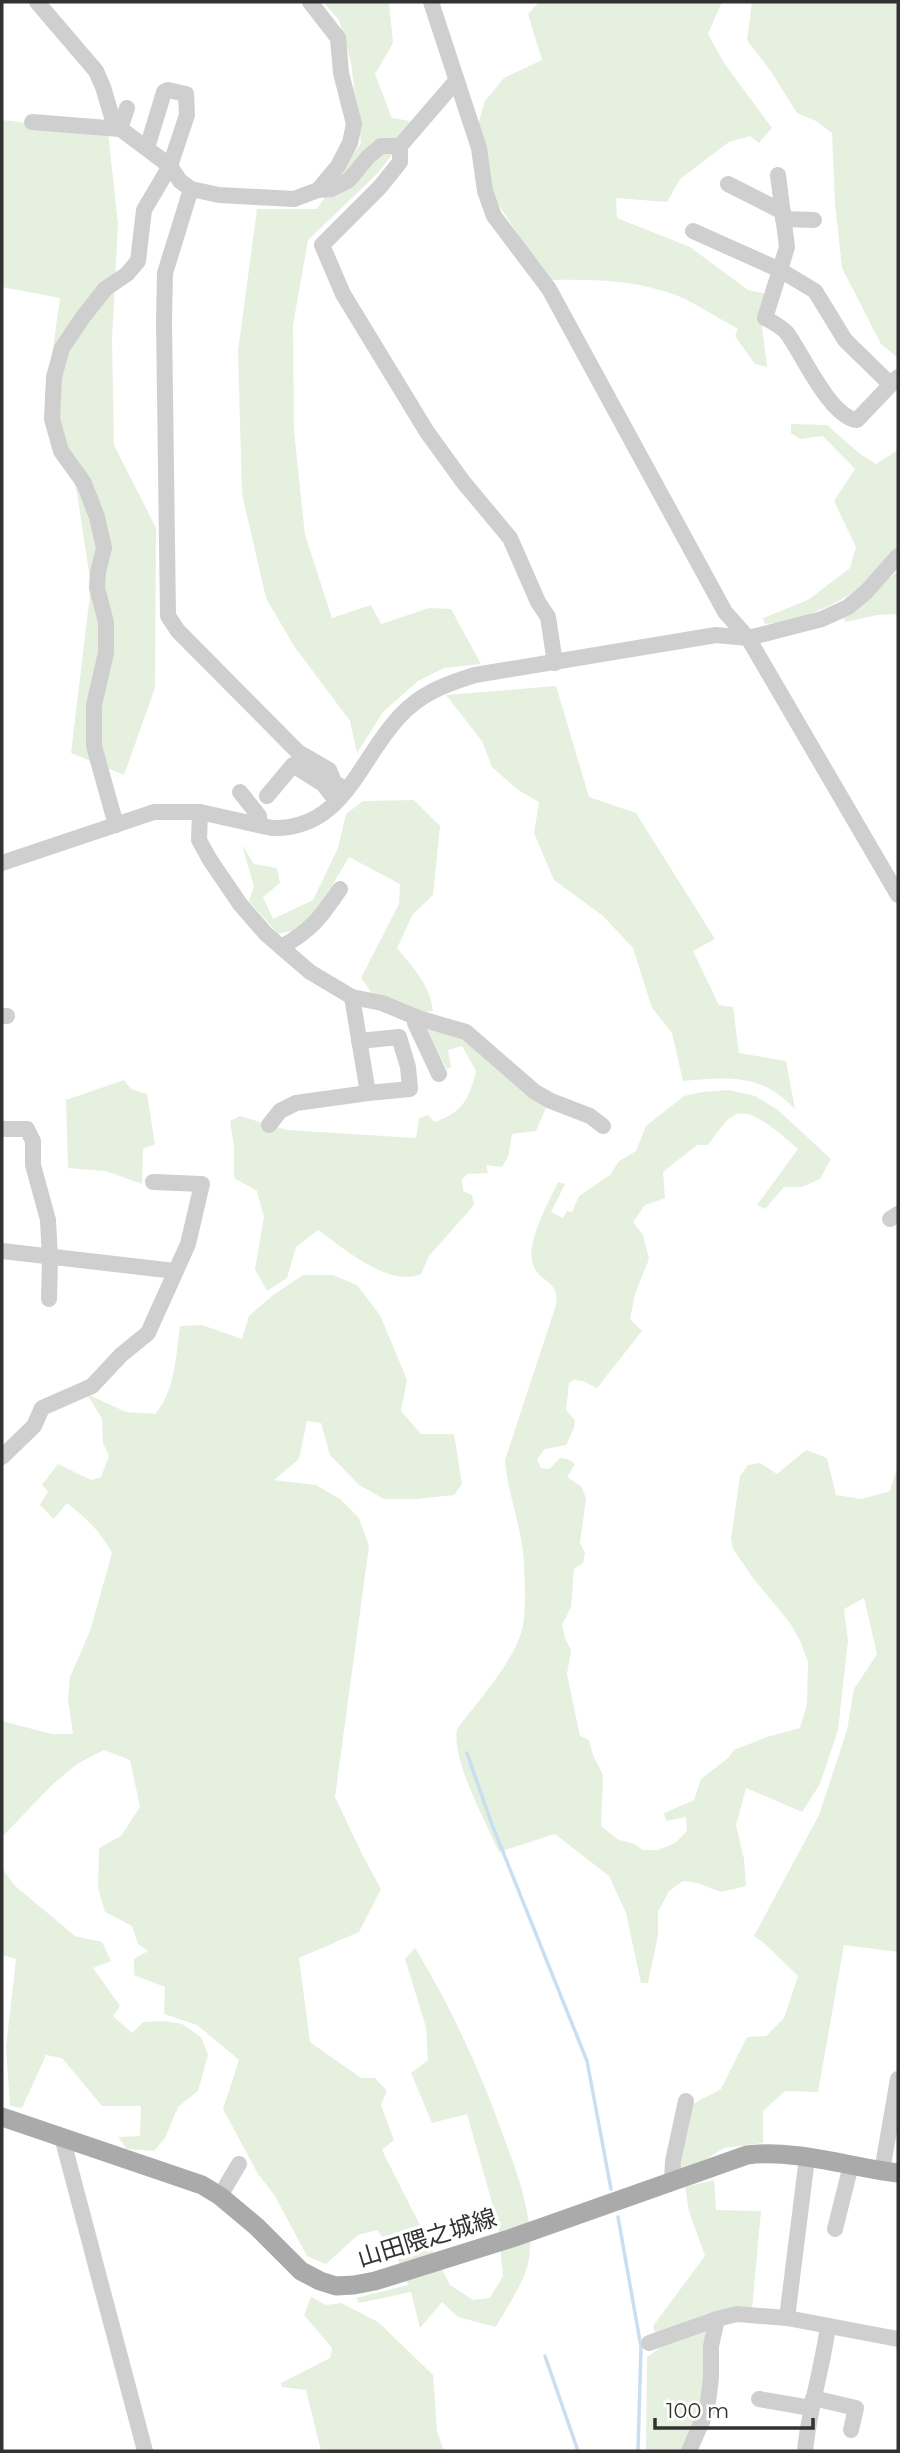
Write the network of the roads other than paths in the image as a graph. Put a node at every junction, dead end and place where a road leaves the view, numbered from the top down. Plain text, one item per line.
1 (37, 2) edge
2 (310, 2) edge
3 (431, 2) edge
4 (456, 81) junction
5 (127, 108) dead end
6 (32, 122) dead end
7 (120, 129) junction
8 (400, 146) junction
9 (147, 148) junction
10 (170, 166) junction
11 (778, 175) dead end
12 (728, 184) dead end
13 (191, 189) junction
14 (318, 190) junction
15 (783, 216) junction
16 (814, 219) dead end
17 (692, 231) dead end
18 (780, 271) junction
19 (894, 380) edge
20 (898, 556) edge
21 (748, 638) junction
22 (555, 663) junction
23 (240, 792) dead end
24 (342, 795) junction
25 (267, 796) dead end
26 (200, 812) junction
27 (116, 825) junction
28 (258, 825) junction
29 (2, 863) edge
30 (340, 889) dead end
31 (898, 895) edge
32 (281, 947) junction
33 (352, 997) junction
34 (416, 1020) junction
35 (399, 1037) junction
36 (359, 1041) junction
37 (439, 1074) dead end
38 (368, 1093) junction
39 (269, 1125) dead end
40 (603, 1126) dead end
41 (2, 1129) edge
42 (153, 1182) dead end
43 (2, 1251) edge
44 (50, 1258) junction
45 (175, 1271) junction
46 (49, 1300) dead end
47 (2, 1457) edge
48 (898, 2079) edge
49 (686, 2101) dead end
50 (2, 2117) edge
51 (62, 2137) junction
52 (807, 2158) junction
53 (239, 2164) dead end
54 (851, 2165) junction
55 (890, 2172) edge
56 (672, 2182) junction
57 (220, 2196) junction
58 (835, 2229) dead end
59 (786, 2318) junction
60 (717, 2319) junction
61 (828, 2327) junction
62 (898, 2339) edge
63 (649, 2343) dead end
64 (759, 2399) dead end
65 (812, 2403) junction
66 (851, 2430) dead end
67 (145, 2451) edge
68 (690, 2451) edge
69 (805, 2451) edge

1 - 7 street
2 - 14 street
3 - 4 street
4 - 8 street
4 - 21 street
5 - 7 street
6 - 7 street
7 - 9 street
8 - 14 street
8 - 22 street
9 - 10 street
9 - 10 street
10 - 13 street
10 - 27 street
11 - 15 street
12 - 15 street
13 - 14 street
13 - 24 street
15 - 16 street
15 - 18 street
17 - 18 street
18 - 19 street
18 - 19 street
20 - 21 street
21 - 22 street
21 - 31 street
22 - 24 street
23 - 28 street
24 - 25 street
24 - 28 street
26 - 27 street
26 - 28 street
26 - 32 street
27 - 29 street
30 - 32 street
32 - 33 street
33 - 34 street
33 - 36 street
34 - 35 street
34 - 37 street
34 - 40 street
35 - 36 street
35 - 38 street
36 - 38 street
38 - 39 street
41 - 44 street
42 - 45 street
43 - 44 street
44 - 45 street
44 - 46 street
45 - 47 street
48 - 55 street
49 - 56 street
50 - 51 main road, 山田隈之城線
51 - 57 main road, 山田隈之城線
51 - 67 street
52 - 54 main road, 山田隈之城線
52 - 56 main road, 山田隈之城線
52 - 59 street
53 - 57 street
54 - 55 main road, 山田隈之城線
54 - 58 street
56 - 57 main road, 山田隈之城線
59 - 60 street
59 - 61 street
60 - 63 street
60 - 68 street
61 - 62 street
61 - 65 street
64 - 65 street
65 - 66 street
65 - 69 street

